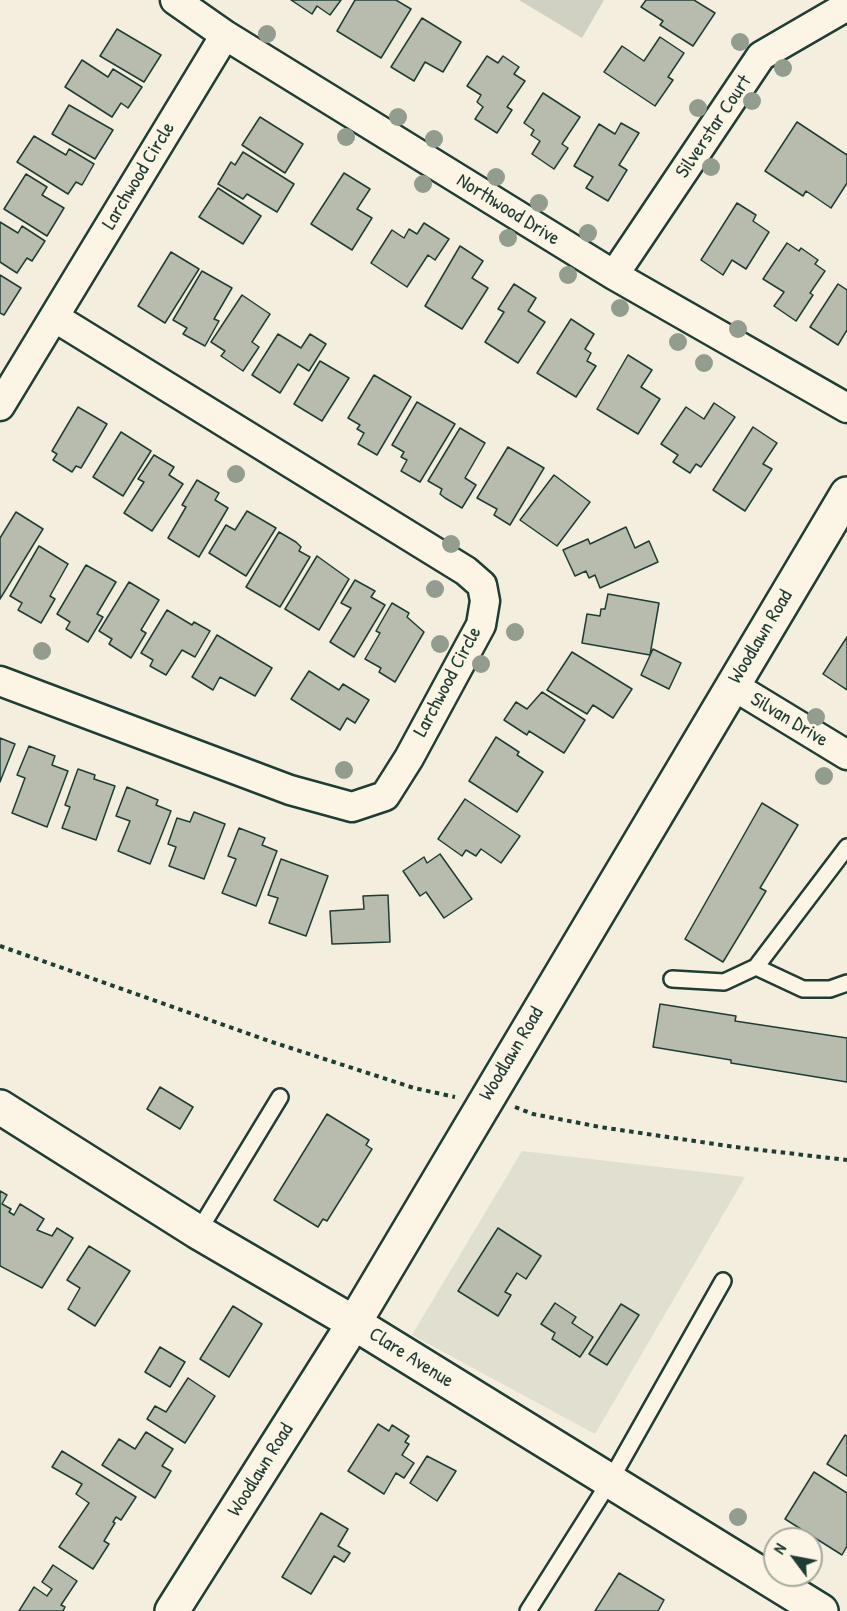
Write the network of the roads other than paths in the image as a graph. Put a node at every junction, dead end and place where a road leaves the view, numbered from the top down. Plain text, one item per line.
1 (175, 0) edge
2 (842, 9) dead end
3 (225, 34) junction
4 (614, 275) junction
5 (54, 317) junction
6 (0, 406) edge
7 (847, 408) edge
8 (847, 494) edge
9 (0, 681) edge
10 (732, 685) junction
11 (847, 755) edge
12 (847, 848) edge
13 (756, 967) junction
14 (672, 979) dead end
15 (847, 983) edge
16 (280, 1097) dead end
17 (0, 1107) edge
18 (198, 1232) junction
19 (723, 1281) dead end
20 (354, 1323) junction
21 (610, 1480) junction
22 (172, 1611) edge
23 (528, 1611) edge
24 (821, 1611) edge

1 - 3 street, Northwood Drive
2 - 4 street, Silverstar Court
3 - 4 street, Northwood Drive
3 - 5 street, Larchwood Circle
4 - 7 street, Northwood Drive
5 - 6 street, Larchwood Circle
5 - 9 street, Larchwood Circle
8 - 10 main road, Woodlawn Road
10 - 11 street, Silvan Drive
10 - 20 main road, Woodlawn Road
12 - 13 lane
13 - 14 lane
13 - 15 lane
16 - 18 lane
17 - 18 main road, Clare Avenue
18 - 20 main road, Clare Avenue
19 - 21 lane
20 - 21 main road, Clare Avenue
20 - 22 main road, Woodlawn Road
21 - 23 lane
21 - 24 main road, Clare Avenue

